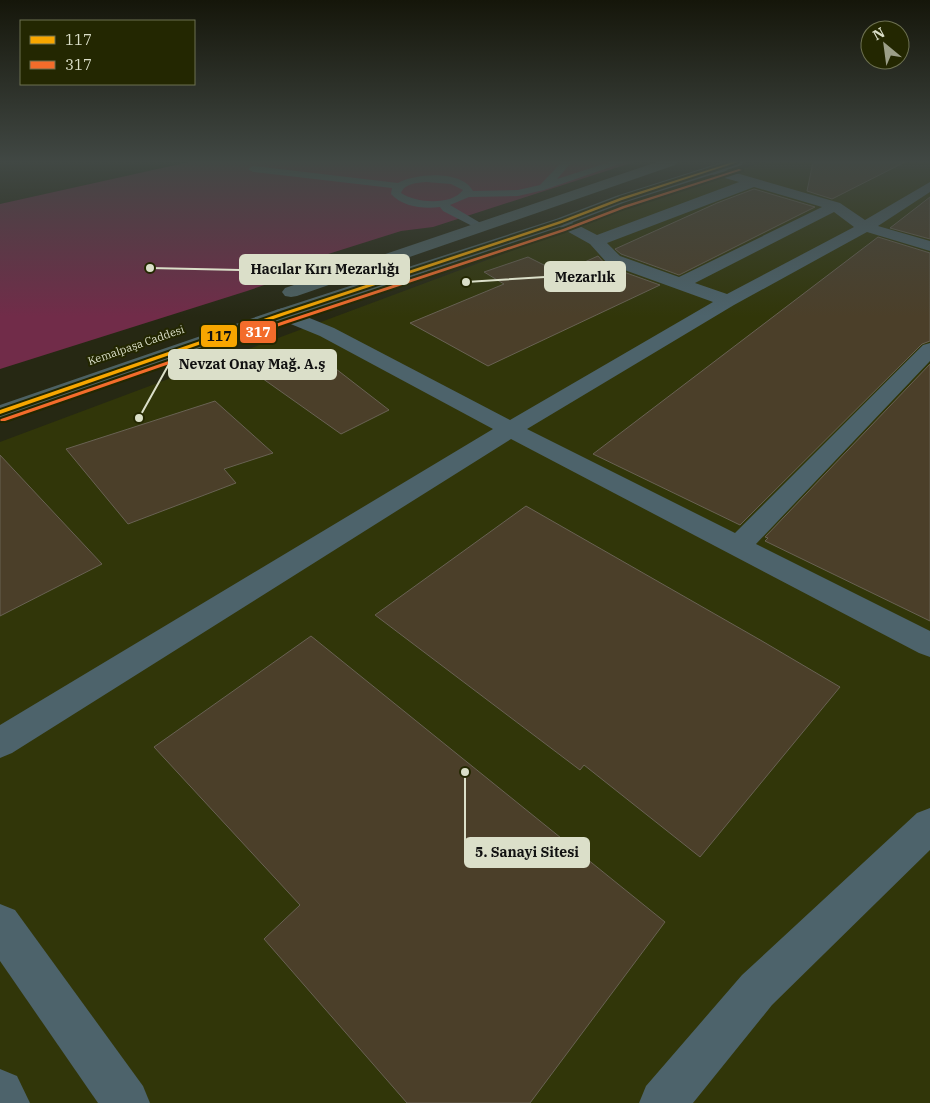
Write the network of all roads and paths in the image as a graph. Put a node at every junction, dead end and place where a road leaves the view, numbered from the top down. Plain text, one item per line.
1 (454, 213) edge
2 (520, 213) edge
3 (583, 213) edge
4 (637, 213) edge
5 (665, 213) edge
6 (820, 213) edge
7 (846, 213) edge
8 (886, 213) edge
9 (645, 221) junction
10 (561, 222) junction
11 (480, 227) junction
12 (865, 227) junction
13 (596, 241) junction
14 (930, 246) edge
15 (680, 284) junction
16 (728, 301) junction
17 (278, 306) junction
18 (930, 349) edge
19 (0, 412) edge
20 (510, 429) junction
21 (737, 547) junction
22 (930, 645) edge
23 (0, 743) edge
24 (930, 825) edge
25 (0, 925) edge
26 (0, 1093) edge
27 (6, 1103) edge
28 (126, 1103) edge
29 (663, 1103) edge

1 - 11 lane
2 - 11 main road, Kemalpaşa Caddesi
3 - 10 main road, Kemalpaşa Caddesi
4 - 9 street
5 - 9 street
6 - 15 street
7 - 12 street
8 - 12 street
9 - 13 street
10 - 13 street
10 - 17 main road, Kemalpaşa Caddesi
11 - 17 main road, Kemalpaşa Caddesi
12 - 14 street
12 - 16 street
13 - 15 street
15 - 16 street
16 - 20 street
17 - 19 main road, Kemalpaşa Caddesi
17 - 20 street
18 - 21 street
20 - 21 street
20 - 23 street
21 - 22 street
24 - 29 street
25 - 28 street
26 - 27 street

